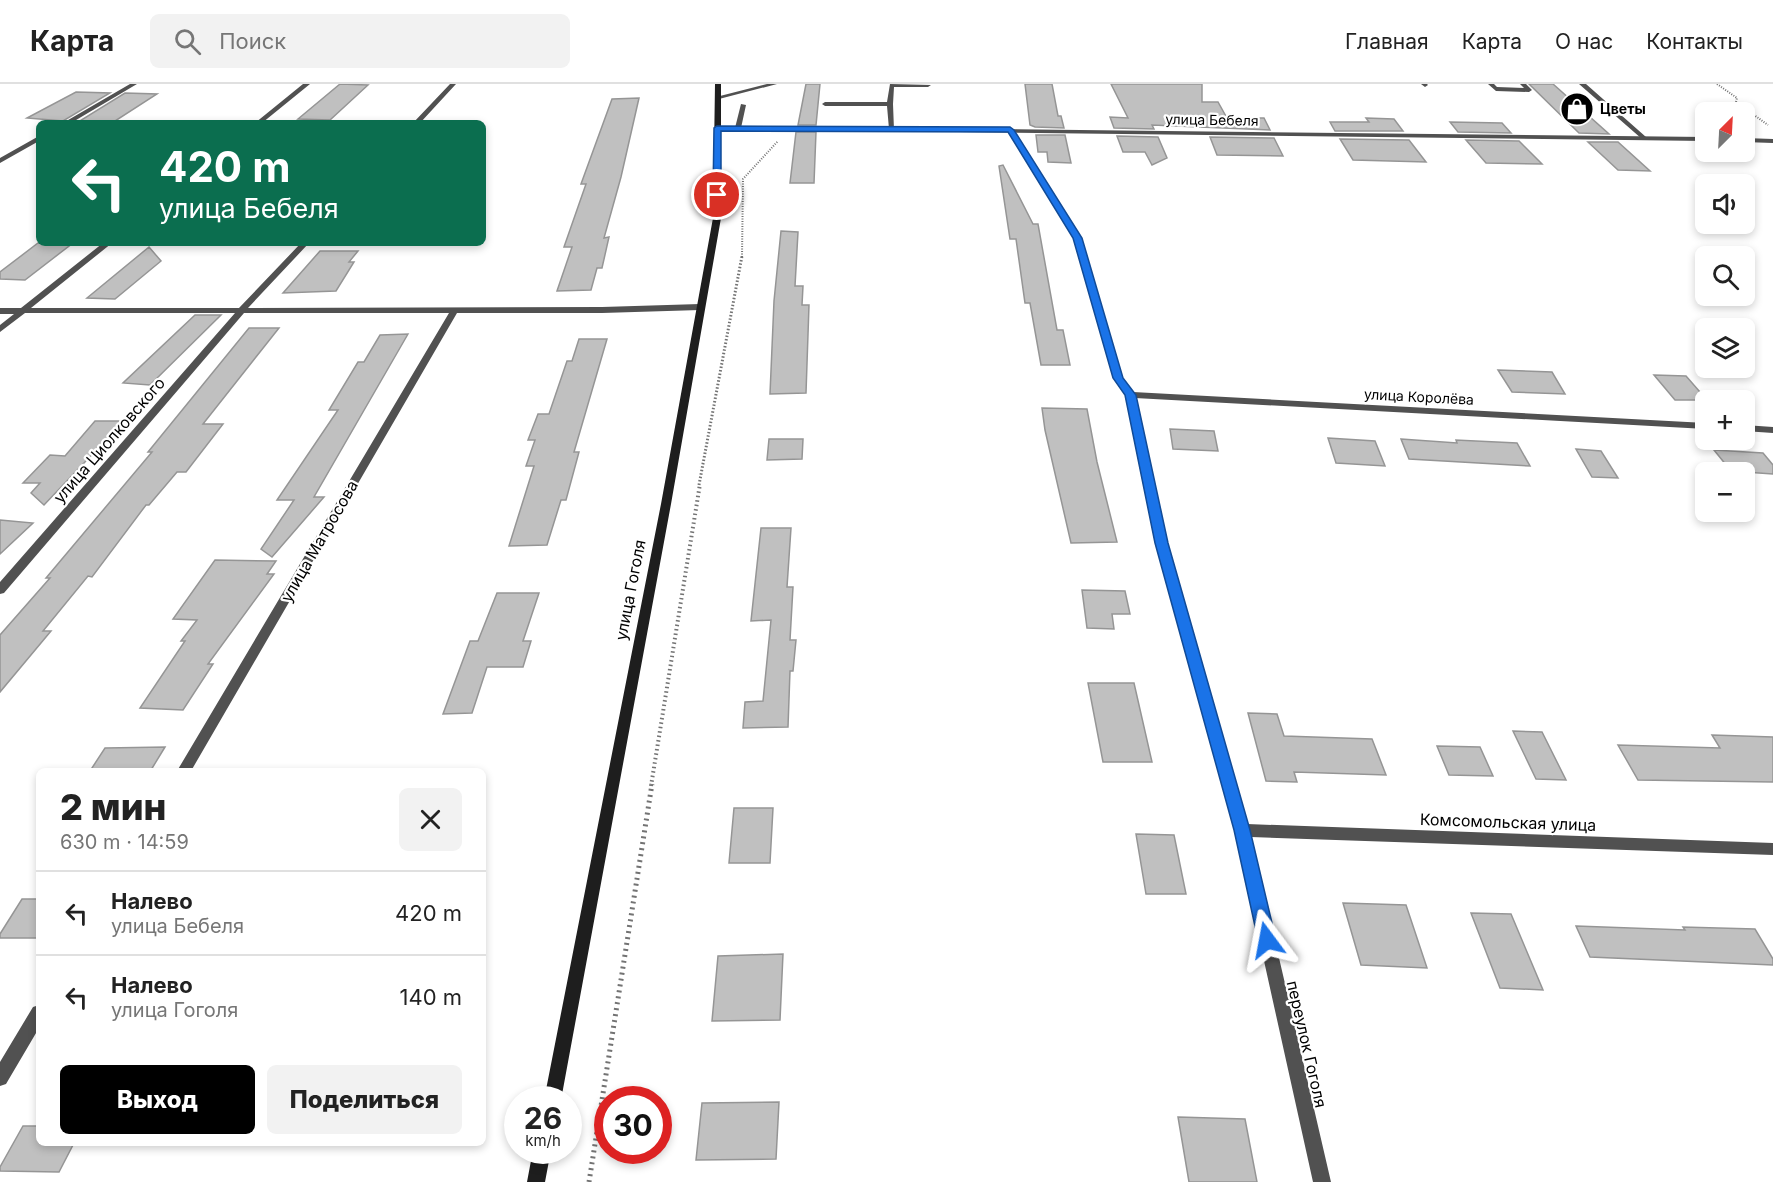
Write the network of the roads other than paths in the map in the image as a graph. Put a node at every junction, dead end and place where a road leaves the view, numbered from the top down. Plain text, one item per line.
1 (134, 84) edge
2 (307, 84) edge
3 (453, 84) edge
4 (718, 84) edge
5 (774, 84) edge
6 (1491, 84) edge
7 (1523, 84) edge
8 (1582, 84) edge
9 (928, 86) dead end
10 (719, 97) junction
11 (825, 104) dead end
12 (890, 104) junction
13 (743, 105) dead end
14 (71, 120) edge
15 (262, 120) edge
16 (420, 120) edge
17 (717, 128) junction
18 (738, 128) junction
19 (892, 129) junction
20 (1010, 130) junction
21 (1644, 138) junction
22 (36, 140) edge
23 (1695, 140) edge
24 (1755, 140) edge
25 (1773, 141) edge
26 (0, 161) edge
27 (104, 246) edge
28 (302, 246) edge
29 (700, 307) junction
30 (0, 310) edge
31 (22, 311) junction
32 (241, 311) junction
33 (454, 311) junction
34 (0, 329) edge
35 (1130, 395) junction
36 (1695, 425) edge
37 (1755, 429) edge
38 (1773, 430) edge
39 (0, 590) edge
40 (186, 768) edge
41 (1242, 830) junction
42 (1773, 849) edge
43 (36, 1018) edge
44 (0, 1078) edge
45 (555, 1086) edge
46 (539, 1164) edge
47 (536, 1182) edge
48 (1322, 1182) edge

1 - 14 street
2 - 15 street
3 - 16 street
4 - 10 main road, улица Гоголя
5 - 10 lane
6 - 7 lane
8 - 21 street
9 - 12 lane
10 - 17 main road, улица Гоголя
11 - 12 lane
12 - 19 lane
13 - 18 lane
17 - 18 street, улица Бебеля
17 - 29 main road, улица Гоголя
18 - 19 street, улица Бебеля
19 - 20 street, улица Бебеля
20 - 21 street, улица Бебеля
20 - 35 street, переулок Гоголя
21 - 23 street, улица Бебеля
22 - 26 street
24 - 25 street
27 - 31 street
28 - 32 street, улица Циолковского
29 - 33 street
29 - 45 main road, улица Гоголя
30 - 31 street
31 - 32 street
31 - 34 street
32 - 33 street
32 - 39 street, улица Циолковского
33 - 40 street, улица Матросова
35 - 36 street, улица Королёва
35 - 41 street, переулок Гоголя
37 - 38 street
41 - 42 street, Комсомольская улица
41 - 48 street, переулок Гоголя
43 - 44 street
46 - 47 main road

